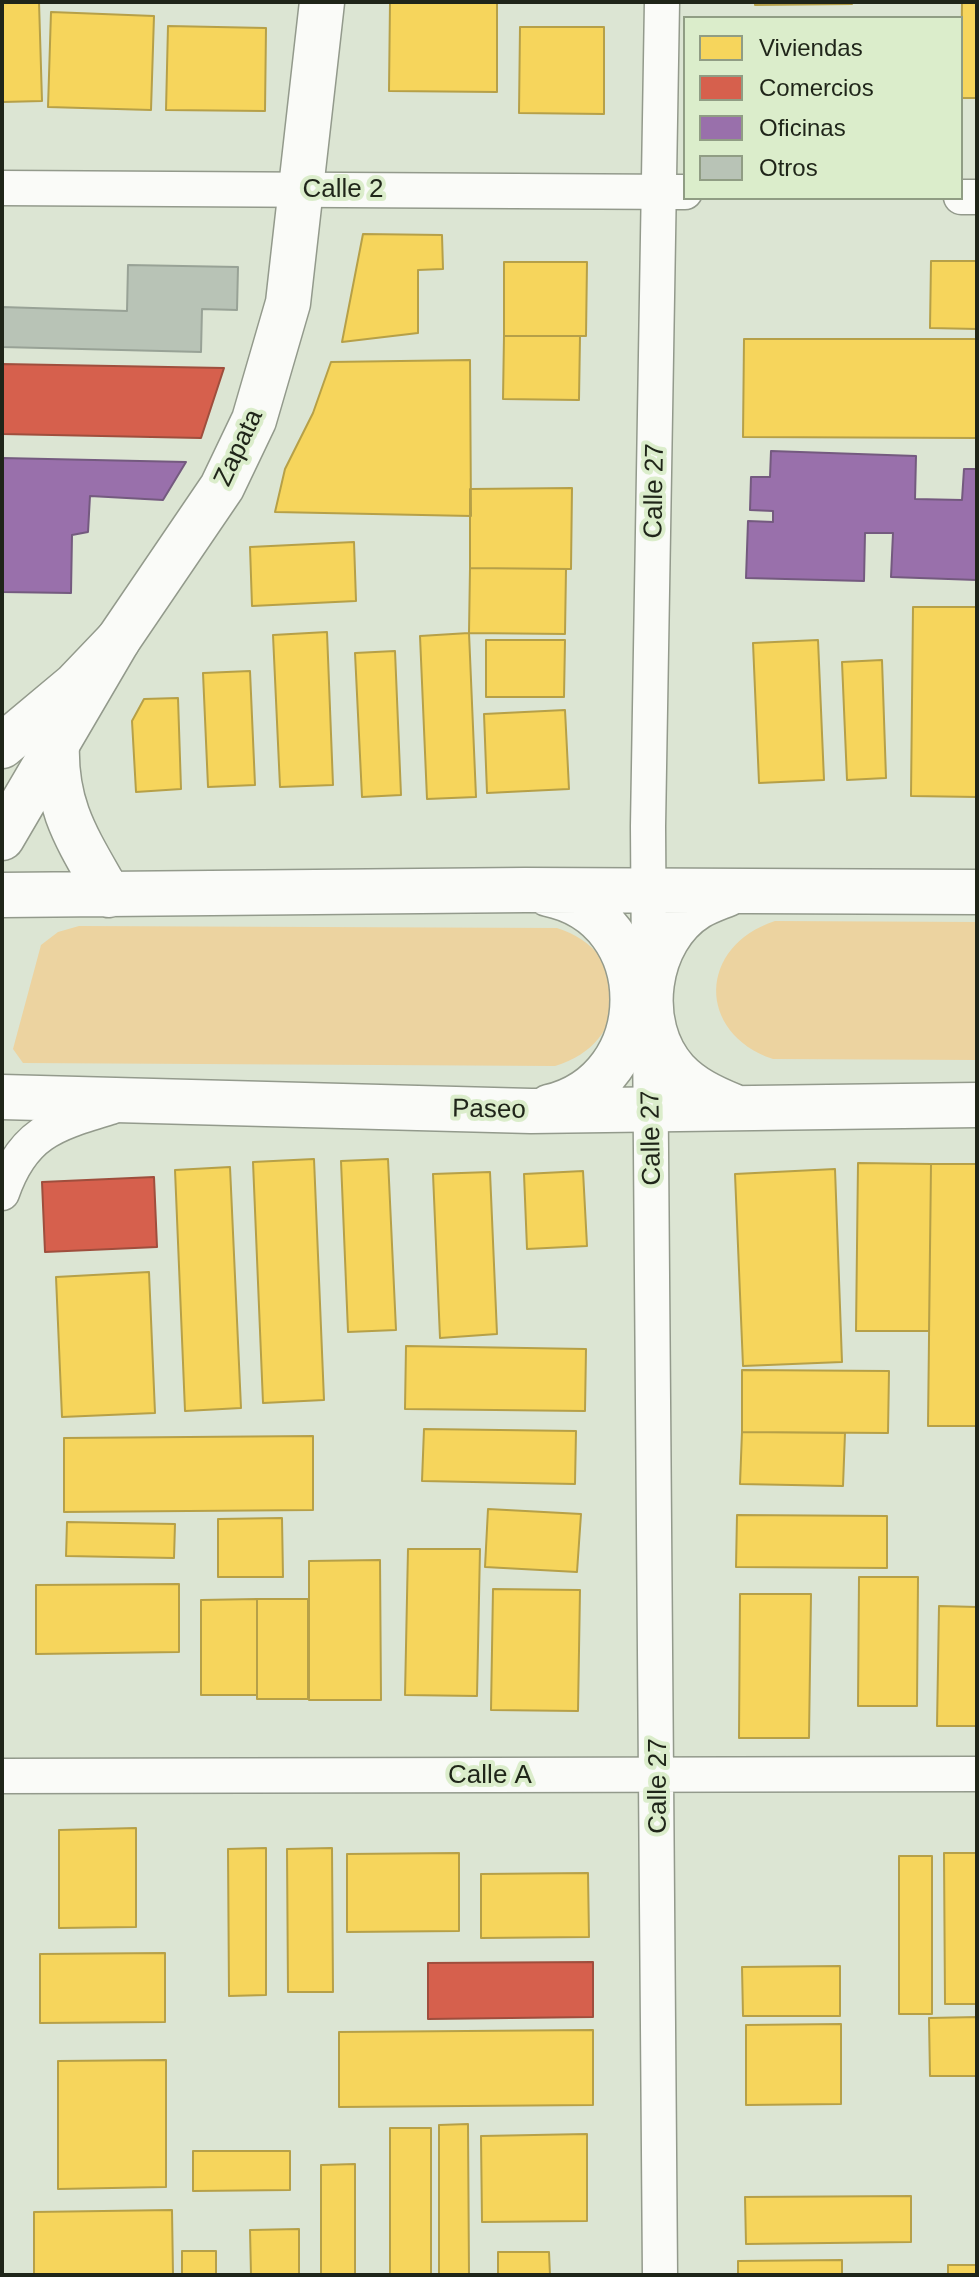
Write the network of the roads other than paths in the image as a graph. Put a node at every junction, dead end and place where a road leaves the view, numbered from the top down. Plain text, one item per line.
1 (322, 2) edge
2 (662, 2) edge
3 (2, 188) edge
4 (301, 191) junction
5 (673, 192) edge
6 (118, 640) junction
7 (57, 741) junction
8 (2, 746) edge
9 (2, 838) edge
10 (525, 890) junction
11 (648, 890) junction
12 (735, 891) junction
13 (977, 892) edge
14 (2, 895) edge
15 (109, 895) junction
16 (650, 1001) junction
17 (2, 1097) edge
18 (137, 1100) junction
19 (977, 1105) edge
20 (652, 1107) junction
21 (735, 1107) junction
22 (2, 1110) edge
23 (531, 1111) junction
24 (2, 1193) edge
25 (977, 1774) edge
26 (2, 1776) edge
27 (659, 1776) junction
28 (660, 2275) edge

1 - 4 main road, Zapata
2 - 5 street, Calle 27
3 - 4 street, Calle 2
4 - 5 street, Calle 2
4 - 6 main road, Zapata
5 - 11 street, Calle 27
6 - 7 main road, Zapata
6 - 8 main road
7 - 9 main road, Zapata
7 - 15 main road
10 - 11 main road
10 - 15 main road
10 - 23 main road
11 - 12 main road
11 - 16 street, Calle 27
12 - 13 main road
12 - 16 main road
14 - 15 main road
16 - 20 street, Calle 27
16 - 21 main road
17 - 18 main road, Paseo
18 - 22 main road
18 - 23 main road, Paseo
18 - 24 street
19 - 21 main road, Paseo
20 - 21 main road, Paseo
20 - 23 main road, Paseo
20 - 27 street, Calle 27
25 - 27 street, Calle A
26 - 27 street, Calle A
27 - 28 street, Calle 27

